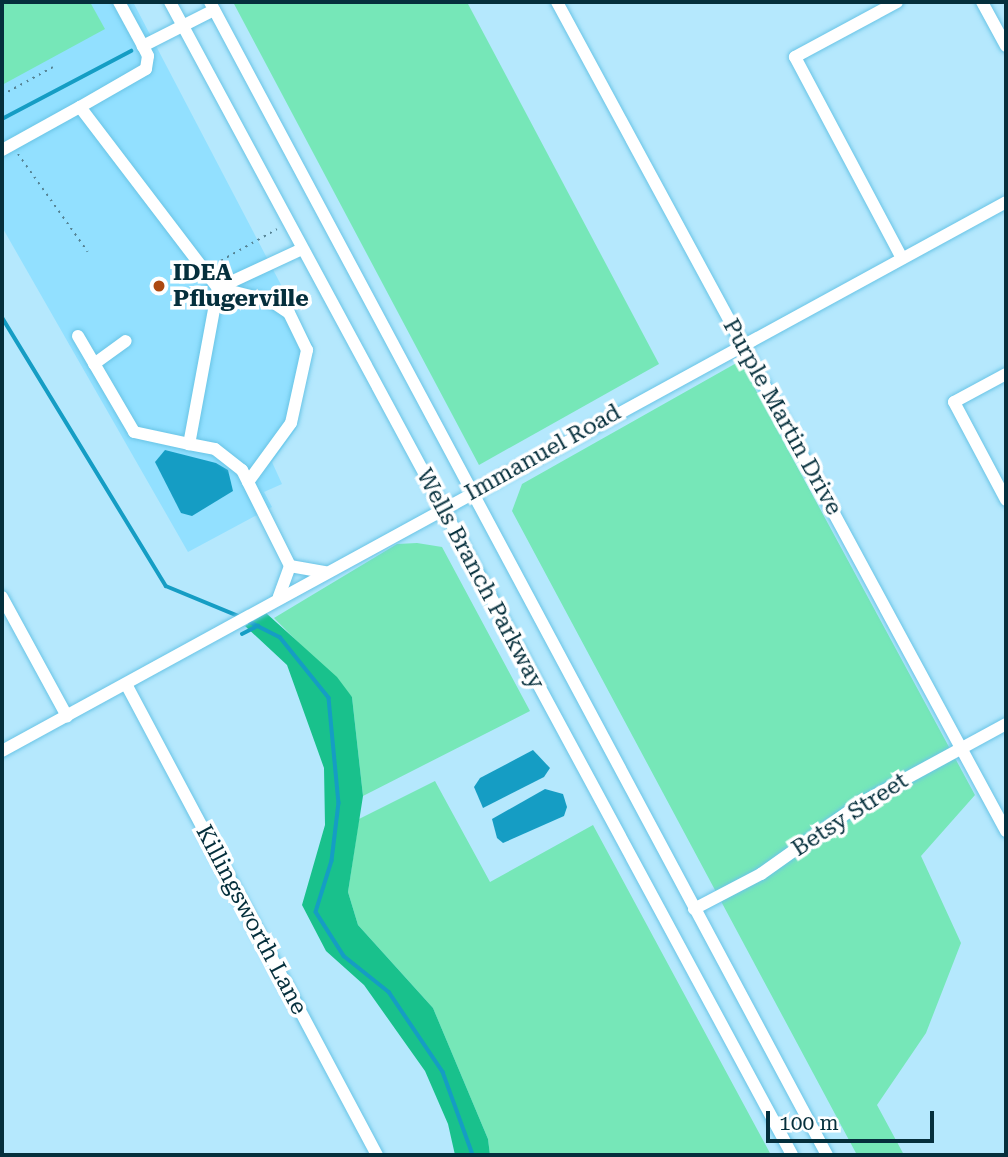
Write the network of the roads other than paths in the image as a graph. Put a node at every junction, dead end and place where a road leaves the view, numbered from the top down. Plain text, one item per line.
1 (119, 2) edge
2 (170, 2) edge
3 (558, 2) edge
4 (897, 2) edge
5 (982, 2) edge
6 (212, 6) edge
7 (183, 26) junction
8 (143, 46) junction
9 (1006, 46) edge
10 (80, 107) junction
11 (2, 150) edge
12 (1006, 202) edge
13 (302, 249) junction
14 (902, 258) junction
15 (218, 288) junction
16 (78, 336) dead end
17 (125, 341) dead end
18 (742, 344) junction
19 (94, 364) junction
20 (1006, 373) edge
21 (189, 444) junction
22 (248, 482) junction
23 (471, 492) junction
24 (1006, 500) edge
25 (442, 508) junction
26 (290, 566) junction
27 (325, 572) junction
28 (2, 597) edge
29 (279, 597) junction
30 (126, 684) junction
31 (67, 716) junction
32 (1006, 724) edge
33 (961, 747) junction
34 (2, 751) edge
35 (1006, 831) edge
36 (694, 909) junction
37 (377, 1155) edge
38 (792, 1155) edge
39 (827, 1155) edge

1 - 8 street
2 - 7 street, Wells Branch Parkway
3 - 18 street, Purple Martin Drive
4 - 14 street
5 - 9 street
6 - 7 street
6 - 23 street, Wells Branch Parkway
7 - 8 street
7 - 13 street, Wells Branch Parkway
8 - 10 street
10 - 11 street
10 - 15 street
12 - 14 street, Immanuel Road
13 - 15 street
13 - 25 street, Wells Branch Parkway
14 - 18 street, Immanuel Road
15 - 21 street
15 - 22 street
16 - 19 street
17 - 19 street
18 - 23 street, Immanuel Road
18 - 33 street, Purple Martin Drive
19 - 21 street
20 - 24 street
21 - 22 street
22 - 26 street
23 - 25 street, Immanuel Road
23 - 36 street, Wells Branch Parkway
25 - 27 street, Immanuel Road
25 - 38 street, Wells Branch Parkway
26 - 27 street
26 - 29 street
27 - 29 street, Immanuel Road
28 - 31 street
29 - 30 street, Immanuel Road
30 - 31 street, Immanuel Road
30 - 37 street, Killingsworth Lane
31 - 34 street, Immanuel Road
32 - 33 street, Betsy Street
33 - 35 street, Purple Martin Drive
33 - 36 street, Betsy Street
36 - 39 street, Wells Branch Parkway

